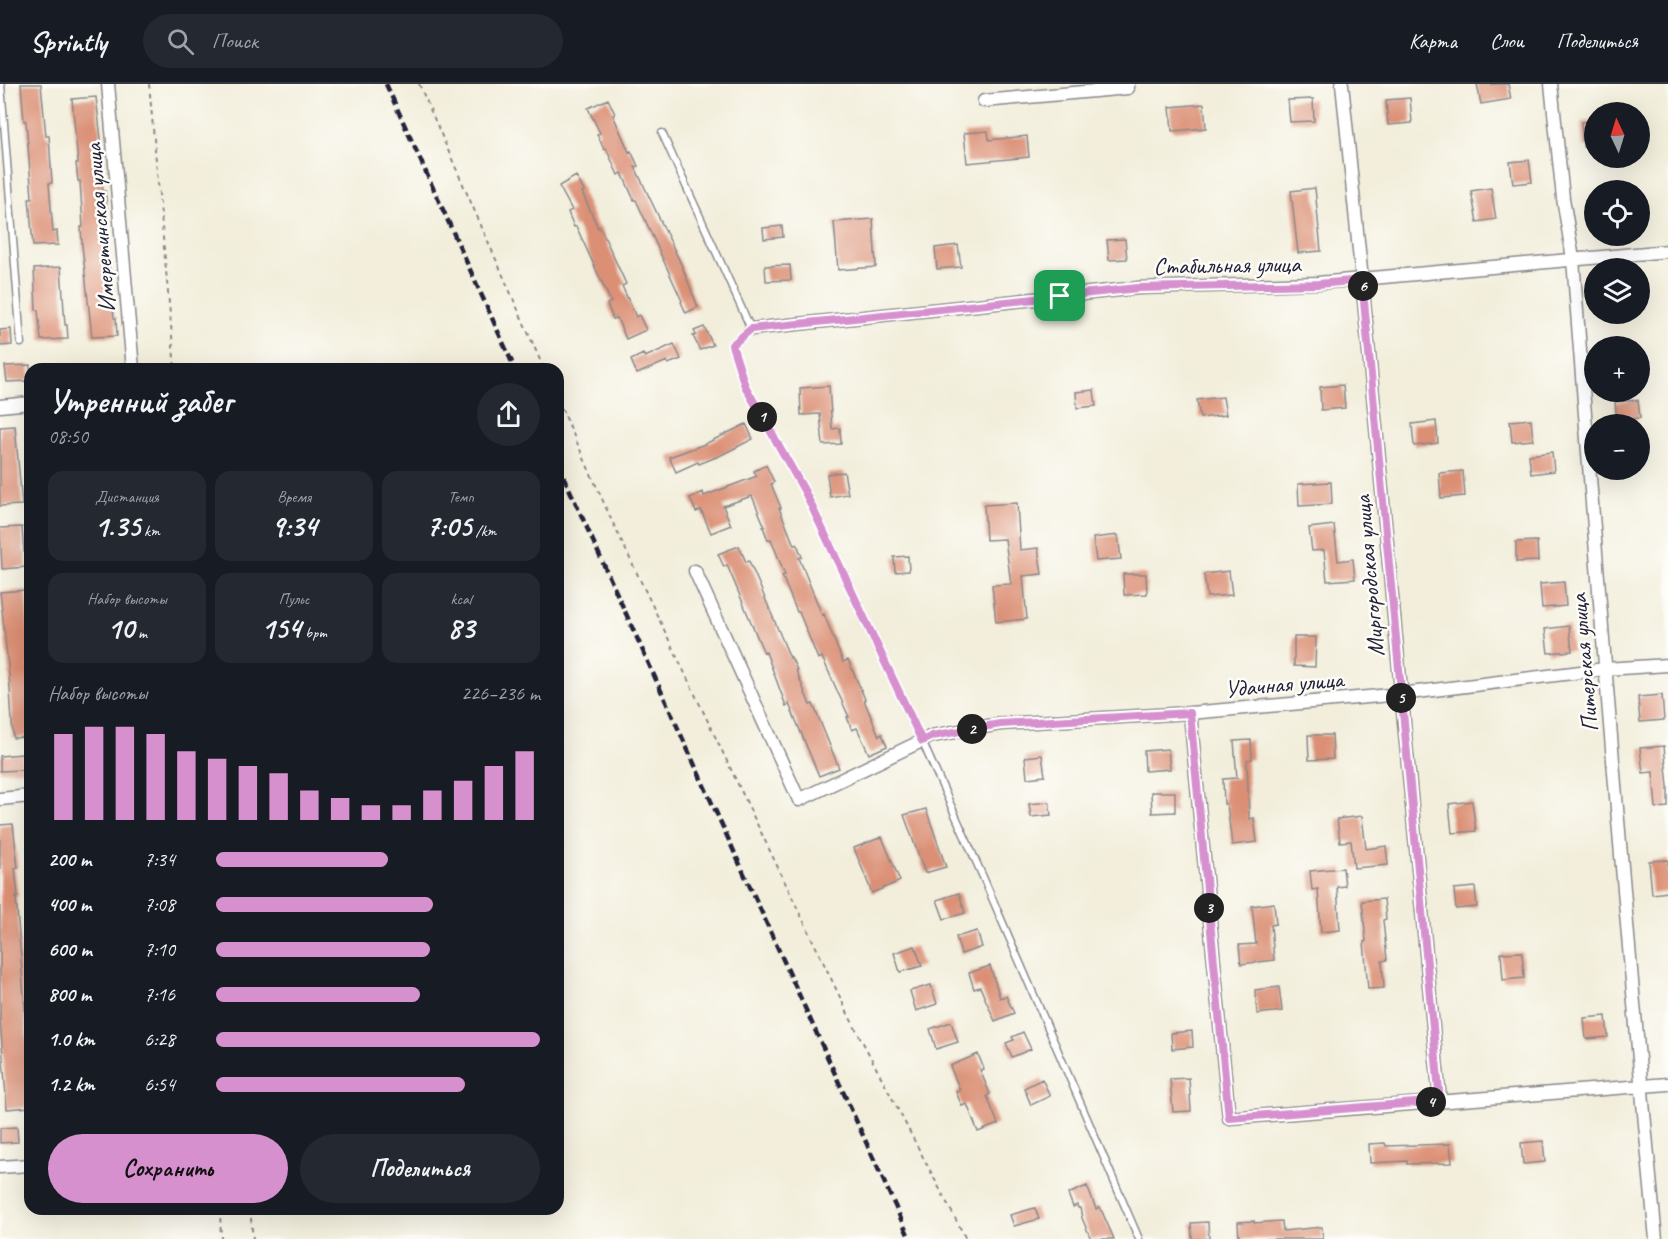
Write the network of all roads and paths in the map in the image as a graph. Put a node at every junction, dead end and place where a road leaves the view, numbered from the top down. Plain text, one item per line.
1 (1, 84) edge
2 (108, 84) edge
3 (149, 84) edge
4 (419, 84) edge
5 (1128, 84) edge
6 (1342, 84) edge
7 (1551, 84) edge
8 (984, 102) dead end
9 (662, 133) dead end
10 (1668, 251) edge
11 (1573, 259) junction
12 (1362, 280) junction
13 (751, 329) junction
14 (21, 343) dead end
15 (132, 363) edge
16 (174, 363) edge
17 (541, 363) edge
18 (0, 406) edge
19 (24, 408) edge
20 (564, 413) edge
21 (695, 570) dead end
22 (1668, 664) edge
23 (1605, 669) junction
24 (1401, 694) junction
25 (1190, 713) junction
26 (922, 741) junction
27 (24, 797) edge
28 (0, 799) edge
29 (1668, 1084) edge
30 (1641, 1086) junction
31 (1440, 1101) junction
32 (24, 1165) edge
33 (0, 1167) edge
34 (220, 1215) edge
35 (251, 1215) edge
36 (221, 1239) edge
37 (253, 1239) edge
38 (966, 1239) edge
39 (1139, 1239) edge
40 (1656, 1239) edge

1 - 14 lane
2 - 15 street, Имеретинская улица
3 - 16 path
4 - 17 path
5 - 8 street
6 - 12 street, Миргородская улица
7 - 11 street, Питерская улица
9 - 13 lane
10 - 11 street, Стабильная улица
11 - 12 street, Стабильная улица
11 - 23 street, Питерская улица
12 - 13 street, Стабильная улица
12 - 24 street, Миргородская улица
13 - 26 lane
18 - 19 street
20 - 38 path
21 - 26 street, Удачная улица
22 - 23 street, Удачная улица
23 - 24 street, Удачная улица
23 - 30 street, Питерская улица
24 - 25 street, Удачная улица
24 - 31 street, Миргородская улица
25 - 26 street, Удачная улица
25 - 31 street
26 - 39 lane
27 - 28 street
29 - 30 street
30 - 31 street
30 - 40 street, Питерская улица
32 - 33 street
34 - 36 path
35 - 37 path

